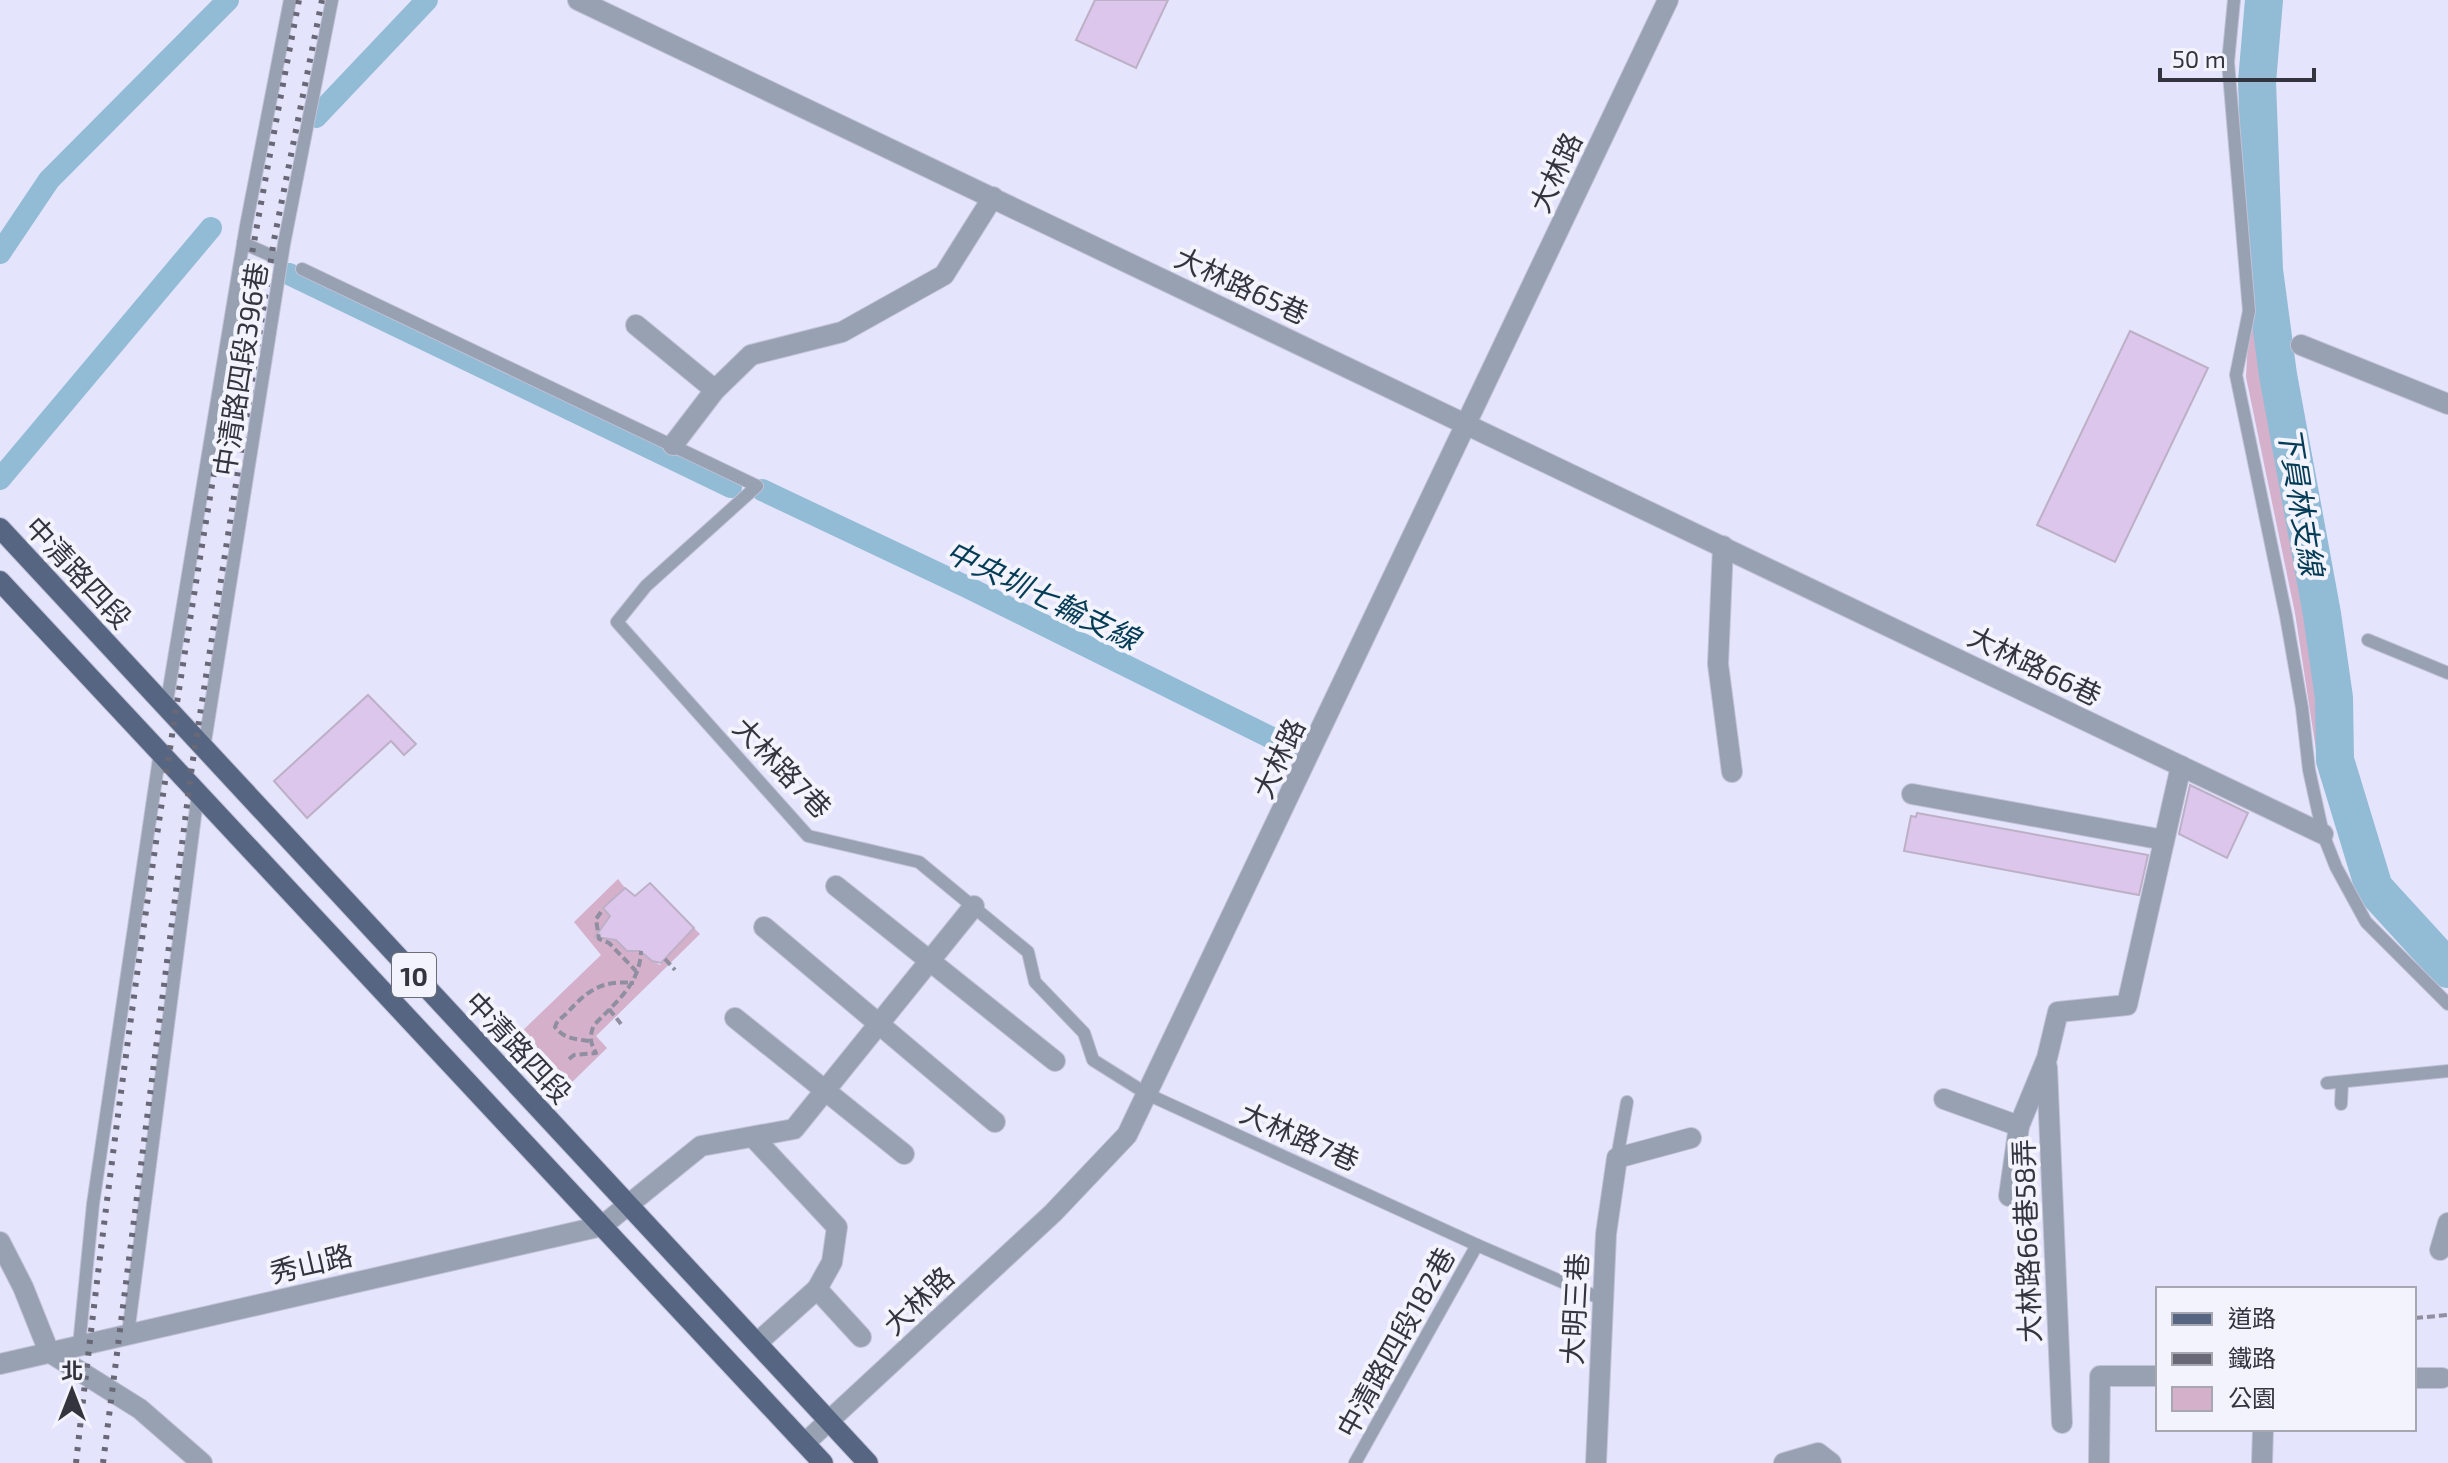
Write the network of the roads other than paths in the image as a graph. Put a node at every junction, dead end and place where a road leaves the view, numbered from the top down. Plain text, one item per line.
1 (290, 0) edge
2 (332, 0) edge
3 (578, 0) edge
4 (1668, 0) edge
5 (2234, 0) edge
6 (993, 197) junction
7 (243, 243) junction
8 (281, 260) junction
9 (302, 269) dead end
10 (636, 325) dead end
11 (2301, 345) dead end
12 (715, 390) junction
13 (2448, 404) edge
14 (1467, 423) junction
15 (673, 445) junction
16 (0, 528) edge
17 (1723, 546) junction
18 (0, 581) edge
19 (2368, 640) dead end
20 (2448, 673) edge
21 (166, 707) junction
22 (204, 748) junction
23 (160, 752) junction
24 (2181, 766) junction
25 (1732, 772) dead end
26 (198, 793) junction
27 (1912, 794) dead end
28 (2323, 834) junction
29 (2164, 840) junction
30 (836, 886) dead end
31 (974, 906) junction
32 (764, 927) dead end
33 (930, 960) junction
34 (2448, 1004) edge
35 (735, 1018) dead end
36 (878, 1024) junction
37 (2047, 1058) junction
38 (1055, 1061) dead end
39 (2448, 1071) edge
40 (2342, 1082) junction
41 (2327, 1083) dead end
42 (825, 1090) junction
43 (1147, 1094) junction
44 (1944, 1099) dead end
45 (1627, 1102) dead end
46 (2341, 1104) dead end
47 (995, 1122) dead end
48 (2019, 1126) junction
49 (753, 1137) junction
50 (1691, 1138) dead end
51 (904, 1154) dead end
52 (1617, 1158) junction
53 (2009, 1196) dead end
54 (628, 1204) junction
55 (2448, 1223) edge
56 (602, 1226) junction
57 (0, 1242) edge
58 (1477, 1245) junction
59 (2440, 1250) dead end
60 (817, 1289) junction
61 (1604, 1300) junction
62 (128, 1334) junction
63 (861, 1337) dead end
64 (757, 1343) junction
65 (79, 1346) junction
66 (49, 1352) junction
67 (0, 1364) edge
68 (2156, 1376) edge
69 (2416, 1378) edge
70 (2442, 1378) dead end
71 (828, 1421) junction
72 (2062, 1423) dead end
73 (2263, 1431) edge
74 (805, 1443) junction
75 (1824, 1458) edge
76 (202, 1463) edge
77 (823, 1463) edge
78 (868, 1463) edge
79 (1355, 1463) edge
80 (1596, 1463) edge
81 (1784, 1463) edge
82 (2099, 1463) edge
83 (2262, 1463) edge

1 - 7 lane, 中清路四段396巷
2 - 8 lane, 中清路四段396巷
3 - 6 street, 大林路65巷
4 - 14 street, 大林路
5 - 28 lane
6 - 12 street
6 - 14 street, 大林路65巷
7 - 8 lane
7 - 21 lane, 中清路四段396巷
8 - 22 lane, 中清路四段396巷
9 - 15 lane, 大林路7巷
10 - 12 street
11 - 13 street
12 - 15 street
14 - 17 street, 大林路66巷
14 - 43 street, 大林路
15 - 31 lane, 大林路7巷
16 - 21 main road, 中清路四段 / 10
17 - 24 street, 大林路66巷
17 - 25 street
18 - 23 main road, 10
19 - 20 lane
21 - 22 main road, 中清路四段 / 10
22 - 54 main road, 中清路四段 / 10
23 - 26 main road, 10
23 - 65 lane
24 - 28 street, 大林路66巷
24 - 29 street, 大林路66巷58弄
26 - 56 main road, 10
26 - 62 lane
27 - 29 street
28 - 34 lane
29 - 37 street, 大林路66巷58弄
30 - 33 street
31 - 33 street, 秀山路
31 - 43 lane, 大林路7巷
32 - 36 street
33 - 36 street, 秀山路
33 - 38 street
35 - 42 street
36 - 42 street, 秀山路
36 - 47 street
37 - 48 street, 大林路66巷58弄
37 - 72 street, 大林路66巷58弄
39 - 40 lane
40 - 41 lane
40 - 46 lane
42 - 49 street, 秀山路
42 - 51 street
43 - 58 lane, 大林路7巷
43 - 71 street, 大林路
44 - 48 street, 大林路66巷58弄
45 - 52 lane, 大明三巷
48 - 53 street, 大林路66巷58弄
49 - 54 street, 秀山路
49 - 60 street
50 - 52 street
52 - 61 street, 大明三巷
54 - 56 street, 秀山路
54 - 64 main road, 中清路四段 / 10
55 - 59 street
56 - 62 street, 秀山路
56 - 74 main road, 10
57 - 66 street
58 - 61 lane, 大林路7巷
58 - 79 lane, 中清路四段182巷
60 - 63 street
60 - 64 street
61 - 80 street, 大明三巷
62 - 65 street, 秀山路
64 - 71 main road, 中清路四段 / 10
65 - 66 street, 秀山路
66 - 67 street, 秀山路
66 - 76 street
68 - 82 street
69 - 70 street
71 - 74 street, 大林路
71 - 78 main road, 中清路四段 / 10
73 - 83 street
74 - 77 main road, 10
75 - 81 street

